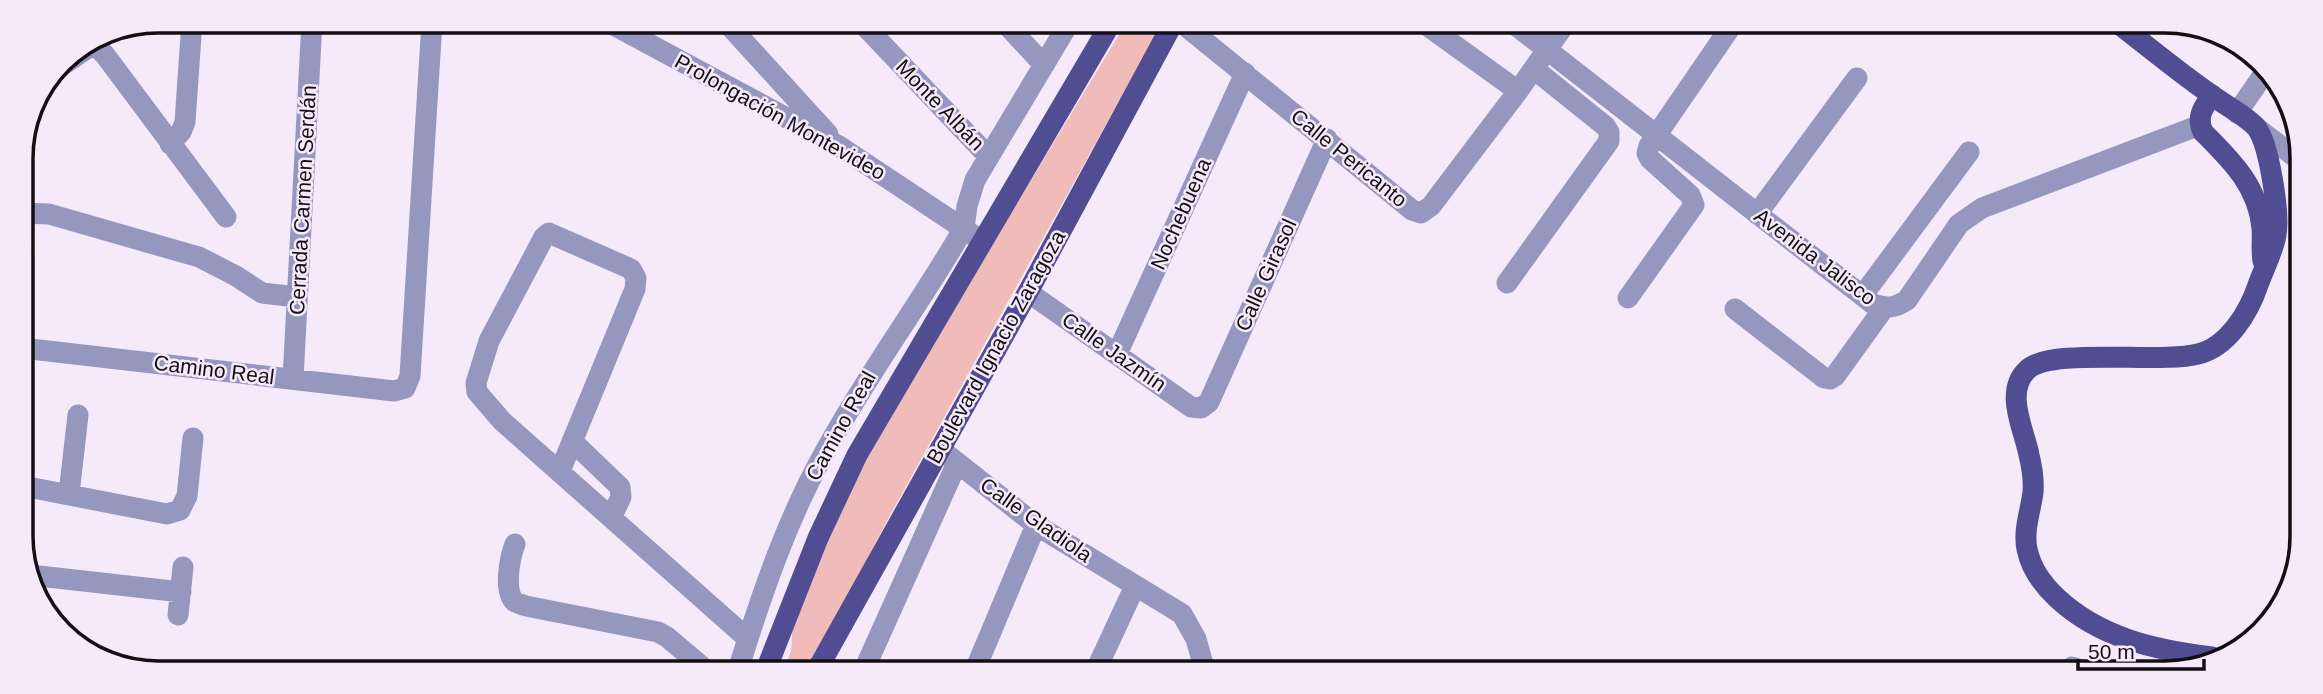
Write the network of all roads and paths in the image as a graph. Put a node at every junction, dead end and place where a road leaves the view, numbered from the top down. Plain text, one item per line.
1 (191, 33) edge
2 (311, 33) edge
3 (431, 33) edge
4 (628, 33) edge
5 (736, 33) edge
6 (871, 33) edge
7 (1014, 33) edge
8 (1063, 33) edge
9 (1105, 33) edge
10 (1168, 33) edge
11 (1195, 33) edge
12 (1437, 33) edge
13 (1525, 33) edge
14 (1559, 33) edge
15 (1726, 33) edge
16 (2131, 33) edge
17 (100, 47) edge
18 (1547, 50) junction
19 (1044, 65) junction
20 (1534, 69) junction
21 (1245, 73) junction
22 (1857, 78) dead end
23 (2261, 78) edge
24 (1518, 91) junction
25 (2212, 95) junction
26 (2237, 113) junction
27 (2200, 125) junction
28 (2257, 128) junction
29 (1655, 135) junction
30 (1327, 139) junction
31 (170, 144) junction
32 (839, 146) junction
33 (1969, 152) dead end
34 (2290, 153) edge
35 (989, 157) junction
36 (34, 213) edge
37 (1757, 214) junction
38 (226, 217) dead end
39 (964, 228) junction
40 (984, 242) junction
41 (2265, 266) junction
42 (1507, 283) dead end
43 (1028, 292) junction
44 (1863, 295) junction
45 (298, 297) junction
46 (1628, 298) dead end
47 (1884, 308) junction
48 (1735, 309) dead end
49 (33, 349) edge
50 (1117, 354) junction
51 (293, 379) junction
52 (1201, 408) joint
53 (78, 415) dead end
54 (192, 438) dead end
55 (572, 441) junction
56 (940, 449) junction
57 (957, 463) junction
58 (560, 471) junction
59 (33, 488) edge
60 (69, 494) junction
61 (612, 516) junction
62 (1036, 526) junction
63 (514, 544) dead end
64 (183, 567) dead end
65 (40, 576) edge
66 (1135, 586) junction
67 (181, 592) junction
68 (178, 615) dead end
69 (748, 639) junction
70 (2200, 655) edge
71 (1202, 660) edge
72 (695, 661) edge
73 (741, 661) edge
74 (770, 661) edge
75 (822, 661) edge
76 (868, 661) edge
77 (979, 661) edge
78 (1100, 661) edge

1 - 31 street
2 - 45 street, Cerrada Carmen Serdán
3 - 51 street, Camino Real
4 - 32 street, Prolongación Montevideo
5 - 32 street
6 - 35 street, Monte Albán
7 - 19 street
8 - 19 street, Camino Real
9 - 40 main road
10 - 43 main road, Boulevard Ignacio Zaragoza
11 - 21 street, Calle Pericanto
12 - 24 street
13 - 18 street, Avenida Jalisco
14 - 18 street, Calle Pericanto
15 - 29 street
16 - 25 main road
17 - 31 street
18 - 20 street, Calle Pericanto
18 - 29 street, Avenida Jalisco
19 - 35 street, Camino Real
20 - 24 street, Calle Pericanto
20 - 42 street
21 - 30 street, Calle Pericanto
21 - 50 street, Nochebuena
22 - 37 street
23 - 26 street
24 - 30 street, Calle Pericanto
25 - 26 main road
25 - 27 main road
26 - 28 main road
27 - 41 main road
27 - 47 street, Avenida Jalisco
28 - 34 street
28 - 41 main road
29 - 37 street, Avenida Jalisco
29 - 46 street
30 - 52 street, Calle Girasol
31 - 38 street
32 - 39 street, Prolongación Montevideo
33 - 44 street
35 - 39 street, Camino Real
36 - 45 street
37 - 44 street, Avenida Jalisco
39 - 40 street, Prolongación Montevideo
39 - 69 street, Camino Real
40 - 74 main road
41 - 70 main road
43 - 50 street, Calle Jazmín
43 - 56 main road, Boulevard Ignacio Zaragoza
44 - 47 street, Avenida Jalisco
45 - 51 street, Cerrada Carmen Serdán
47 - 48 street
49 - 51 street, Camino Real
50 - 52 street, Calle Jazmín
53 - 60 street
54 - 60 street
55 - 58 street
55 - 58 street
55 - 61 street
56 - 57 street, Calle Gladiola
56 - 75 main road, Boulevard Ignacio Zaragoza
57 - 62 street, Calle Gladiola
57 - 76 street
58 - 61 street
59 - 60 street
61 - 69 street
62 - 66 street, Calle Gladiola
62 - 77 street
63 - 72 street
64 - 67 street
65 - 67 street
66 - 71 street, Calle Gladiola
66 - 78 street
67 - 68 street
69 - 73 street, Camino Real

